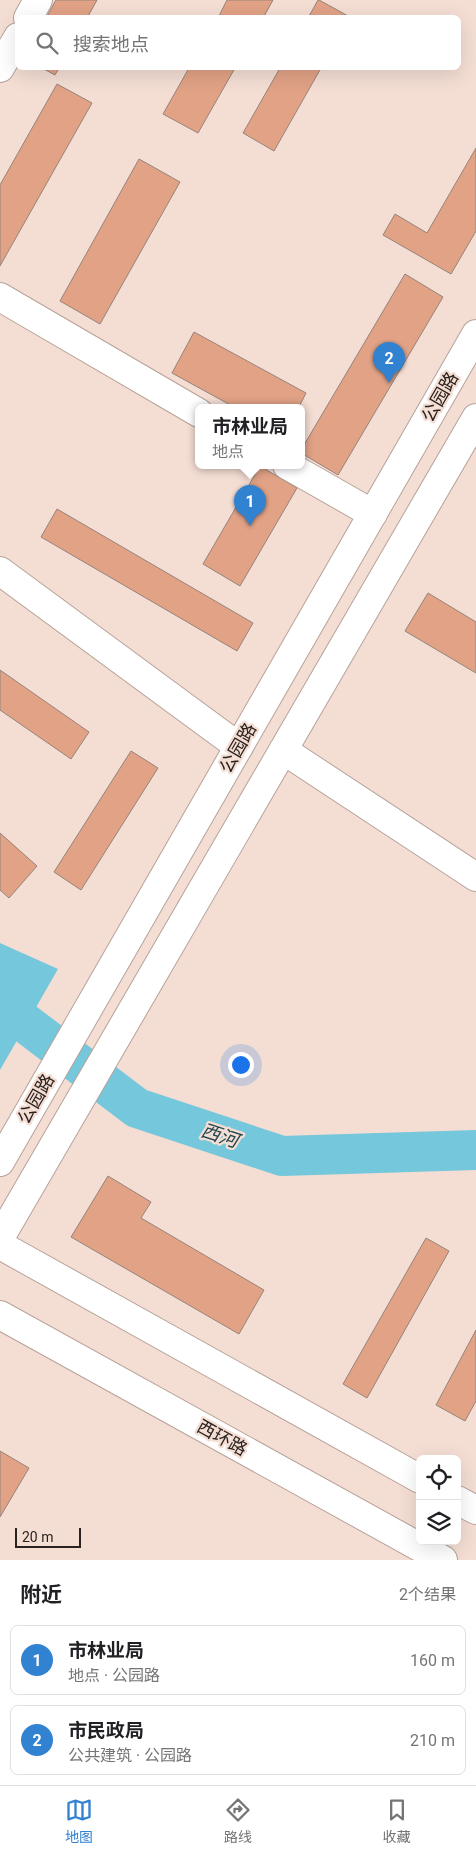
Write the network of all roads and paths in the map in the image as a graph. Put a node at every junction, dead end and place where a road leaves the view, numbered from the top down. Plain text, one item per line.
1 (38, 0) edge
2 (30, 15) edge
3 (15, 41) edge
4 (0, 68) edge
5 (0, 297) edge
6 (476, 334) edge
7 (195, 411) edge
8 (476, 418) edge
9 (294, 469) edge
10 (372, 514) junction
11 (0, 571) edge
12 (239, 747) junction
13 (284, 750) junction
14 (476, 877) edge
15 (0, 1162) edge
16 (0, 1238) edge
17 (0, 1245) edge
18 (0, 1315) edge
19 (416, 1477) edge
20 (461, 1502) edge
21 (476, 1510) edge
22 (443, 1560) edge

1 - 2 street
3 - 4 street
5 - 7 street
6 - 10 street, 公园路
8 - 13 street
9 - 10 street
10 - 12 street, 公园路
11 - 12 street
12 - 15 street, 公园路
13 - 14 street
13 - 16 street
17 - 19 street
18 - 22 street, 西环路
20 - 21 street

